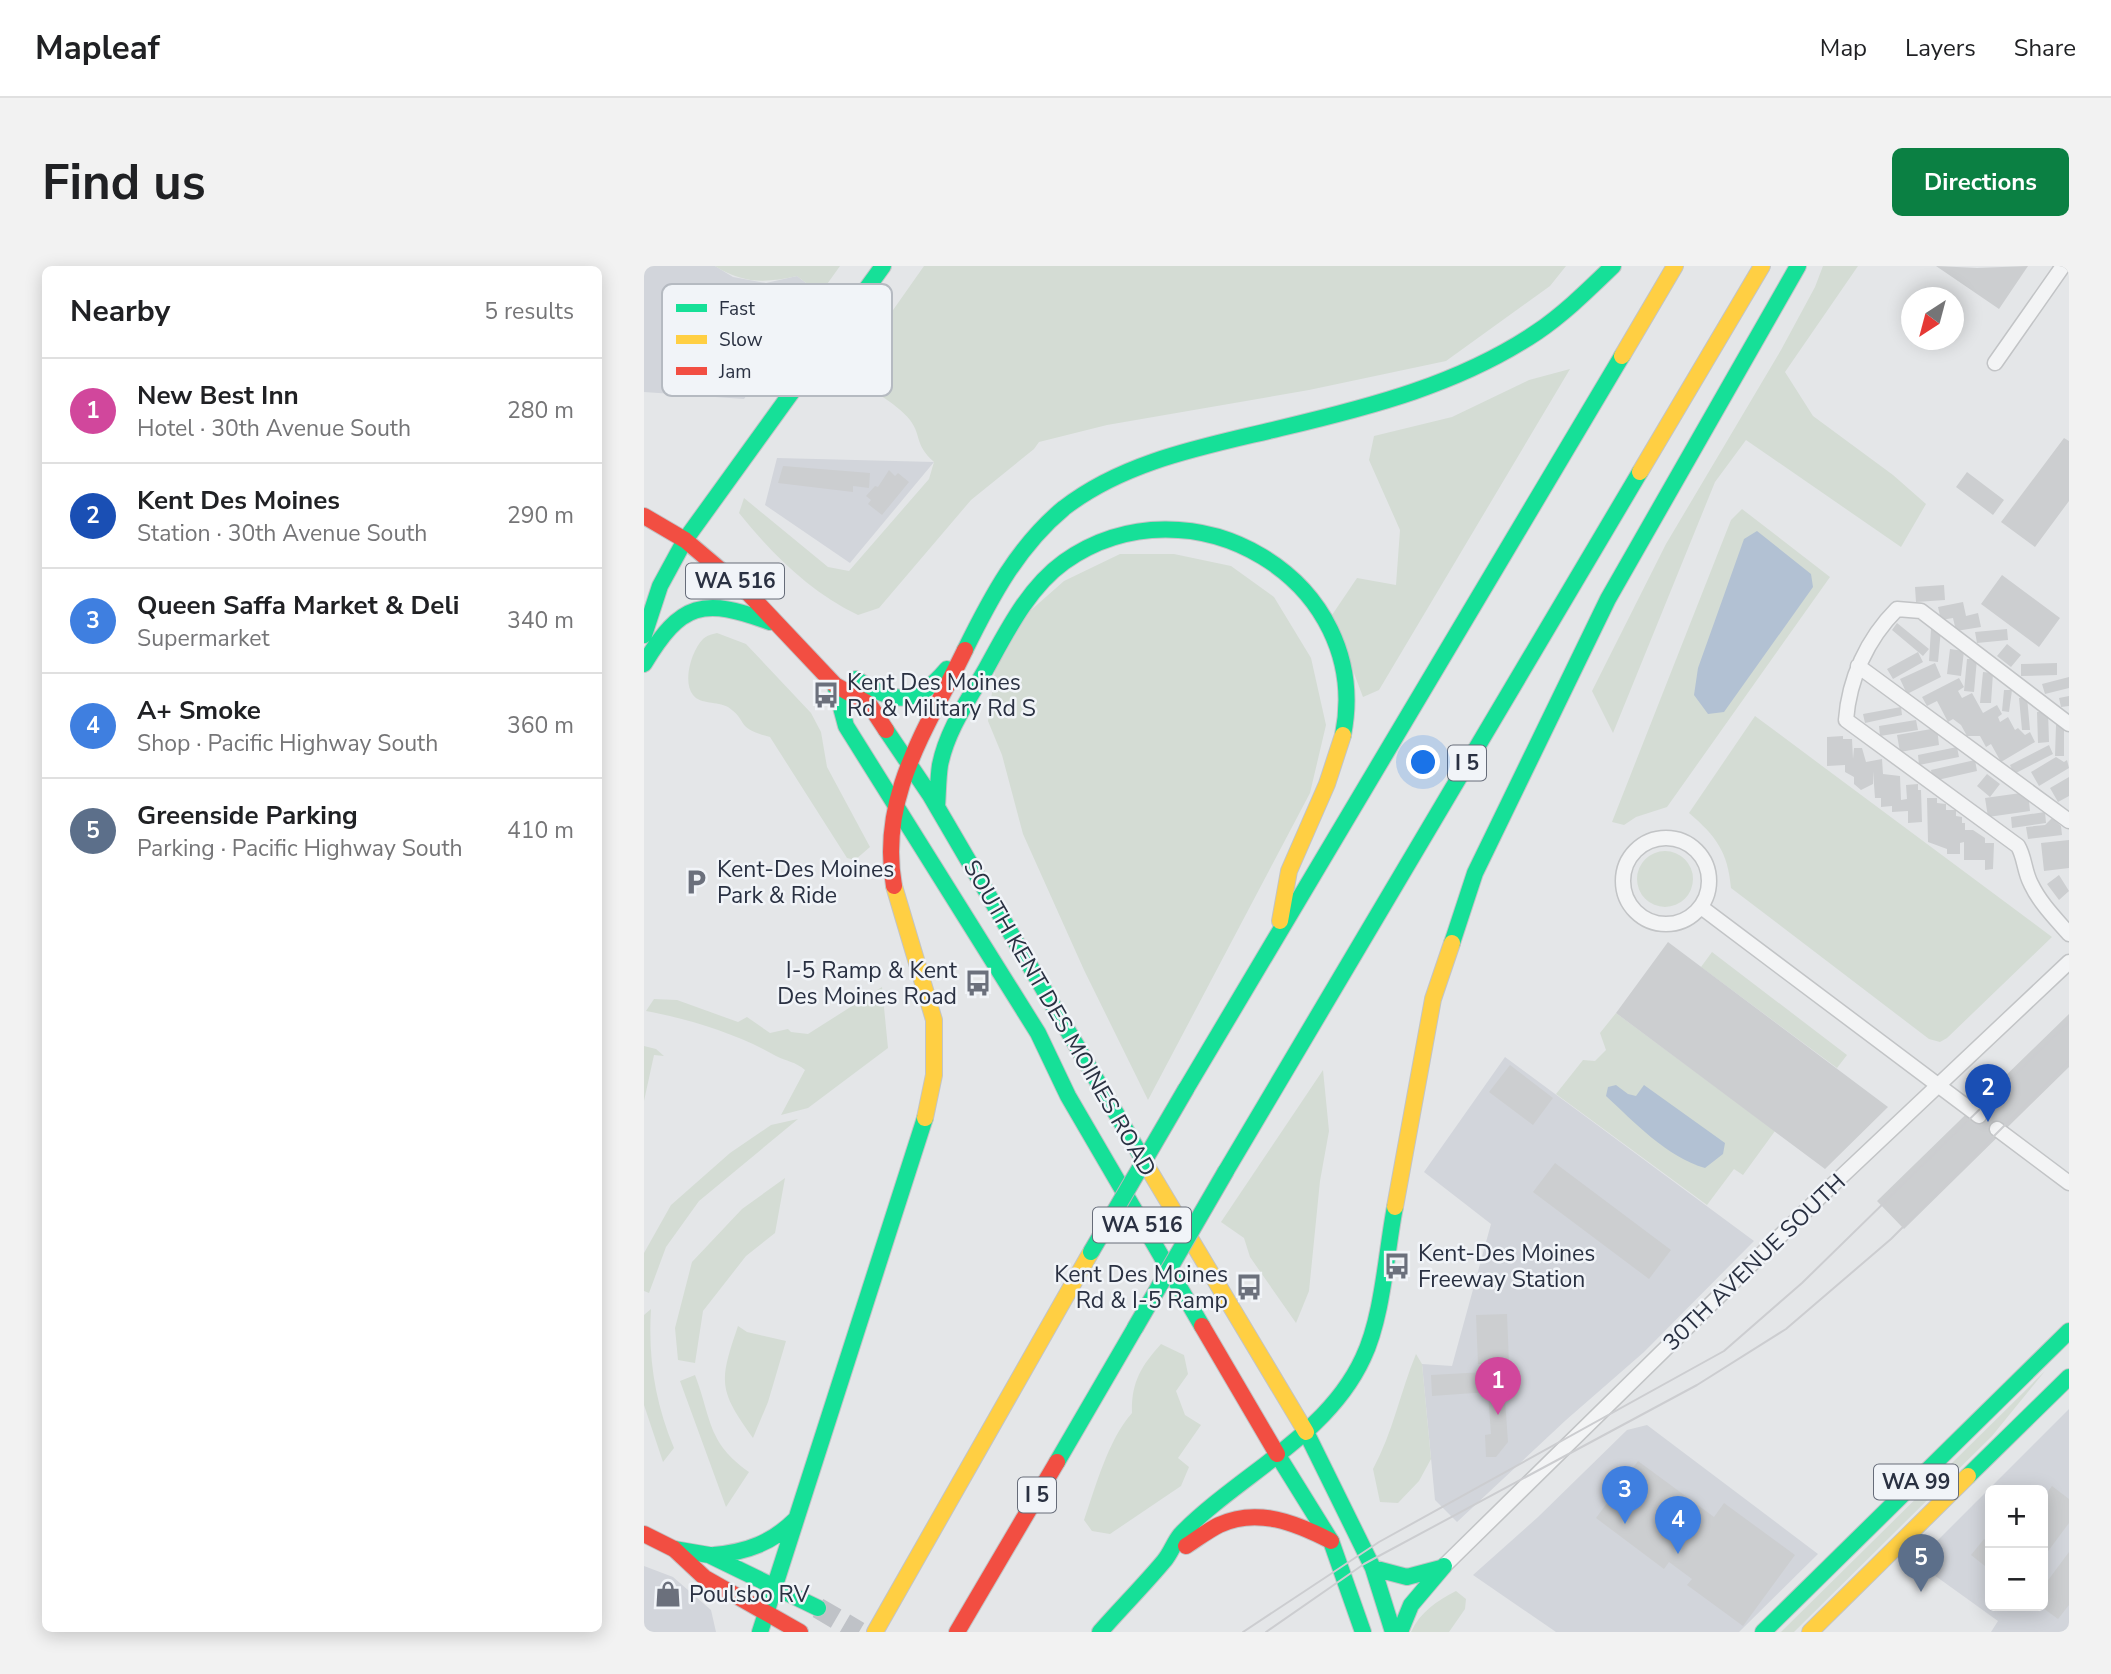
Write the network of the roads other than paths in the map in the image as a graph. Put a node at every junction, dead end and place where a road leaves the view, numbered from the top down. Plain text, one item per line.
1 (883, 266) edge
2 (1613, 266) edge
3 (1675, 266) edge
4 (1762, 266) edge
5 (1798, 266) edge
6 (2063, 266) edge
7 (870, 284) edge
8 (1995, 363) dead end
9 (789, 396) edge
10 (644, 516) edge
11 (685, 540) junction
12 (780, 627) junction
13 (644, 635) edge
14 (970, 640) junction
15 (809, 657) junction
16 (644, 664) edge
17 (1858, 666) junction
18 (835, 685) junction
19 (2069, 724) edge
20 (910, 763) junction
21 (895, 801) junction
22 (937, 807) junction
23 (2069, 821) edge
24 (1701, 907) junction
25 (2069, 934) edge
26 (1277, 937) junction
27 (2069, 962) edge
28 (1939, 1086) junction
29 (1979, 1115) dead end
30 (1997, 1129) dead end
31 (2069, 1183) edge
32 (2069, 1331) edge
33 (2069, 1377) edge
34 (1306, 1432) junction
35 (1277, 1454) junction
36 (800, 1515) junction
37 (644, 1534) edge
38 (1331, 1541) junction
39 (674, 1549) junction
40 (709, 1555) junction
41 (1167, 1558) junction
42 (1444, 1566) junction
43 (1373, 1568) junction
44 (776, 1585) junction
45 (818, 1608) tunnel mouth
46 (767, 1613) junction
47 (760, 1632) edge
48 (800, 1632) edge
49 (875, 1632) edge
50 (957, 1632) edge
51 (1100, 1632) edge
52 (1363, 1632) edge
53 (1393, 1632) edge
54 (1400, 1632) edge
55 (1763, 1632) edge
56 (1810, 1632) edge

1 - 7 main road
2 - 14 main road
3 - 26 main road
4 - 50 main road, I 5, bridge
5 - 34 main road
6 - 8 street
9 - 11 main road
10 - 11 main road, SOUTH KENT DES MOINES ROAD / WA 516
11 - 12 main road, SOUTH KENT DES MOINES ROAD / WA 516
11 - 13 main road
12 - 15 main road, SOUTH KENT DES MOINES ROAD / WA 516
12 - 16 main road
14 - 15 main road
14 - 20 main road
15 - 18 main road, SOUTH KENT DES MOINES ROAD / WA 516
17 - 19 street
17 - 23 street
17 - 25 street
18 - 20 main road, SOUTH KENT DES MOINES ROAD / WA 516
18 - 21 main road, SOUTH KENT DES MOINES ROAD / WA 516
20 - 21 main road
20 - 22 main road, SOUTH KENT DES MOINES ROAD / WA 516
21 - 35 main road, SOUTH KENT DES MOINES ROAD / WA 516
21 - 36 main road
22 - 26 main road
22 - 34 main road, SOUTH KENT DES MOINES ROAD / WA 516
24 - 24 street
24 - 28 street
26 - 49 main road, bridge
27 - 28 street, 30TH AVENUE SOUTH
28 - 29 street
28 - 42 street, 30TH AVENUE SOUTH
30 - 31 street
32 - 55 main road, WA 99
33 - 56 main road, WA 99
34 - 35 main road
34 - 43 main road, SOUTH KENT DES MOINES ROAD / WA 516
35 - 38 main road, SOUTH KENT DES MOINES ROAD / WA 516
35 - 41 main road
36 - 40 main road
36 - 44 main road
37 - 39 main road
38 - 41 main road
38 - 52 main road, SOUTH KENT DES MOINES ROAD / WA 516
39 - 40 main road
39 - 46 main road
40 - 44 main road
41 - 51 main road
42 - 43 main road
42 - 54 main road
43 - 53 main road, SOUTH KENT DES MOINES ROAD / WA 516
44 - 45 main road
44 - 46 main road
46 - 47 main road
46 - 48 main road

